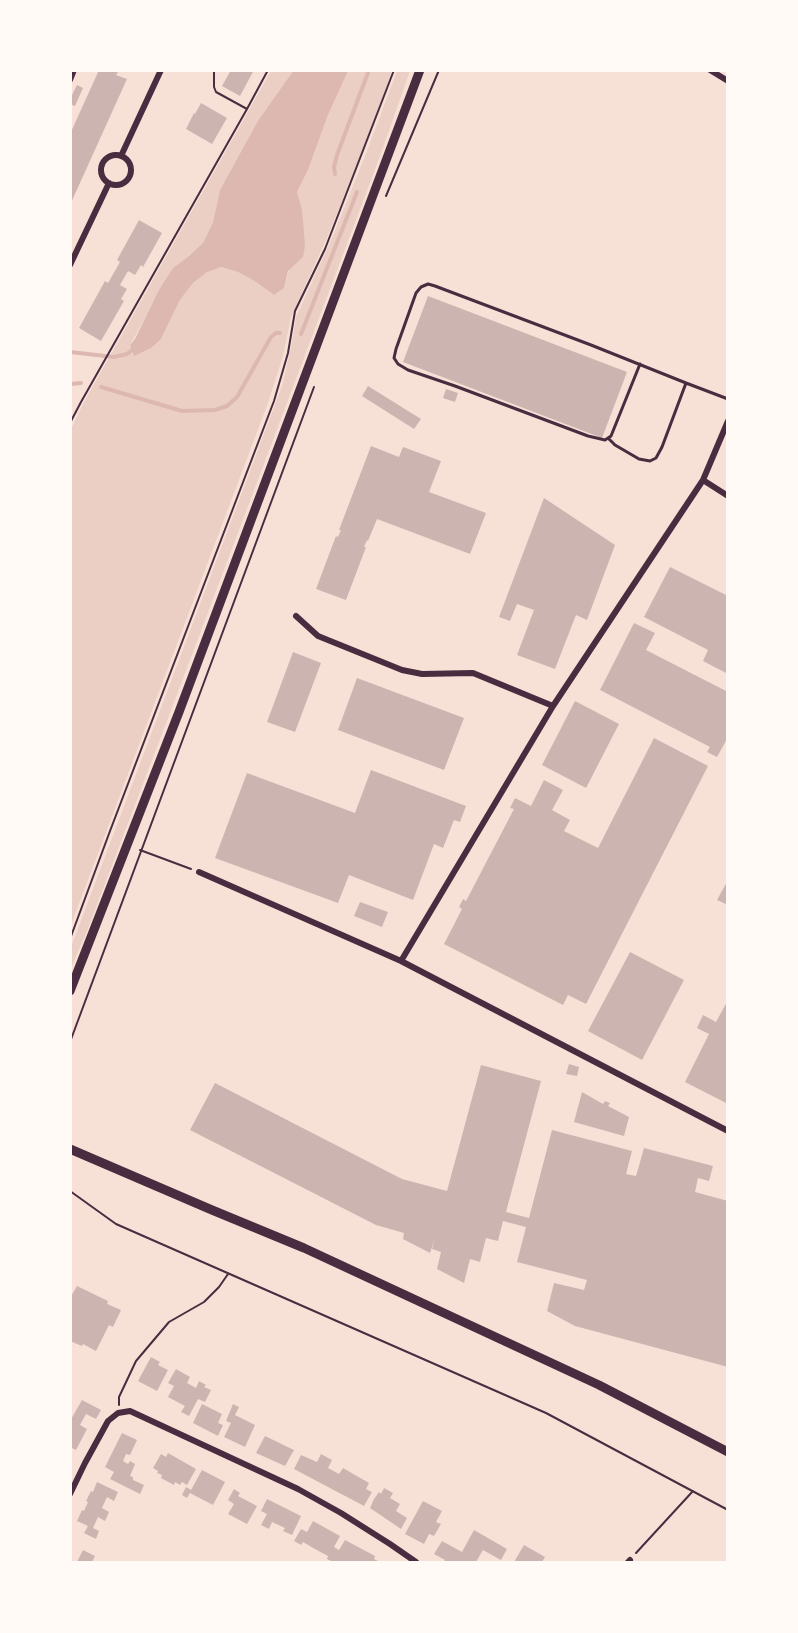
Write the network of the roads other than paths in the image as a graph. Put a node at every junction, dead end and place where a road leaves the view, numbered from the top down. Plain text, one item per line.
1 (74, 70) edge
2 (161, 70) edge
3 (420, 70) edge
4 (710, 70) edge
5 (70, 80) edge
6 (728, 81) edge
7 (121, 156) junction
8 (108, 183) junction
9 (70, 265) edge
10 (640, 364) junction
11 (686, 383) junction
12 (728, 399) edge
13 (728, 421) edge
14 (608, 438) junction
15 (703, 480) junction
16 (728, 496) edge
17 (296, 616) dead end
18 (553, 706) junction
19 (199, 872) road end
20 (401, 961) junction
21 (70, 991) edge
22 (728, 1131) edge
23 (70, 1149) edge
24 (728, 1452) edge
25 (70, 1494) edge
26 (416, 1563) edge

1 - 5 street
2 - 7 street
3 - 21 main road
4 - 6 street
7 - 8 street
7 - 8 street
8 - 9 street
10 - 11 lane
10 - 14 lane
10 - 14 lane
11 - 12 lane
11 - 14 lane
13 - 15 street
15 - 16 street
15 - 18 street
17 - 18 street
18 - 20 street
19 - 20 street
20 - 22 street
23 - 24 main road
25 - 26 street

